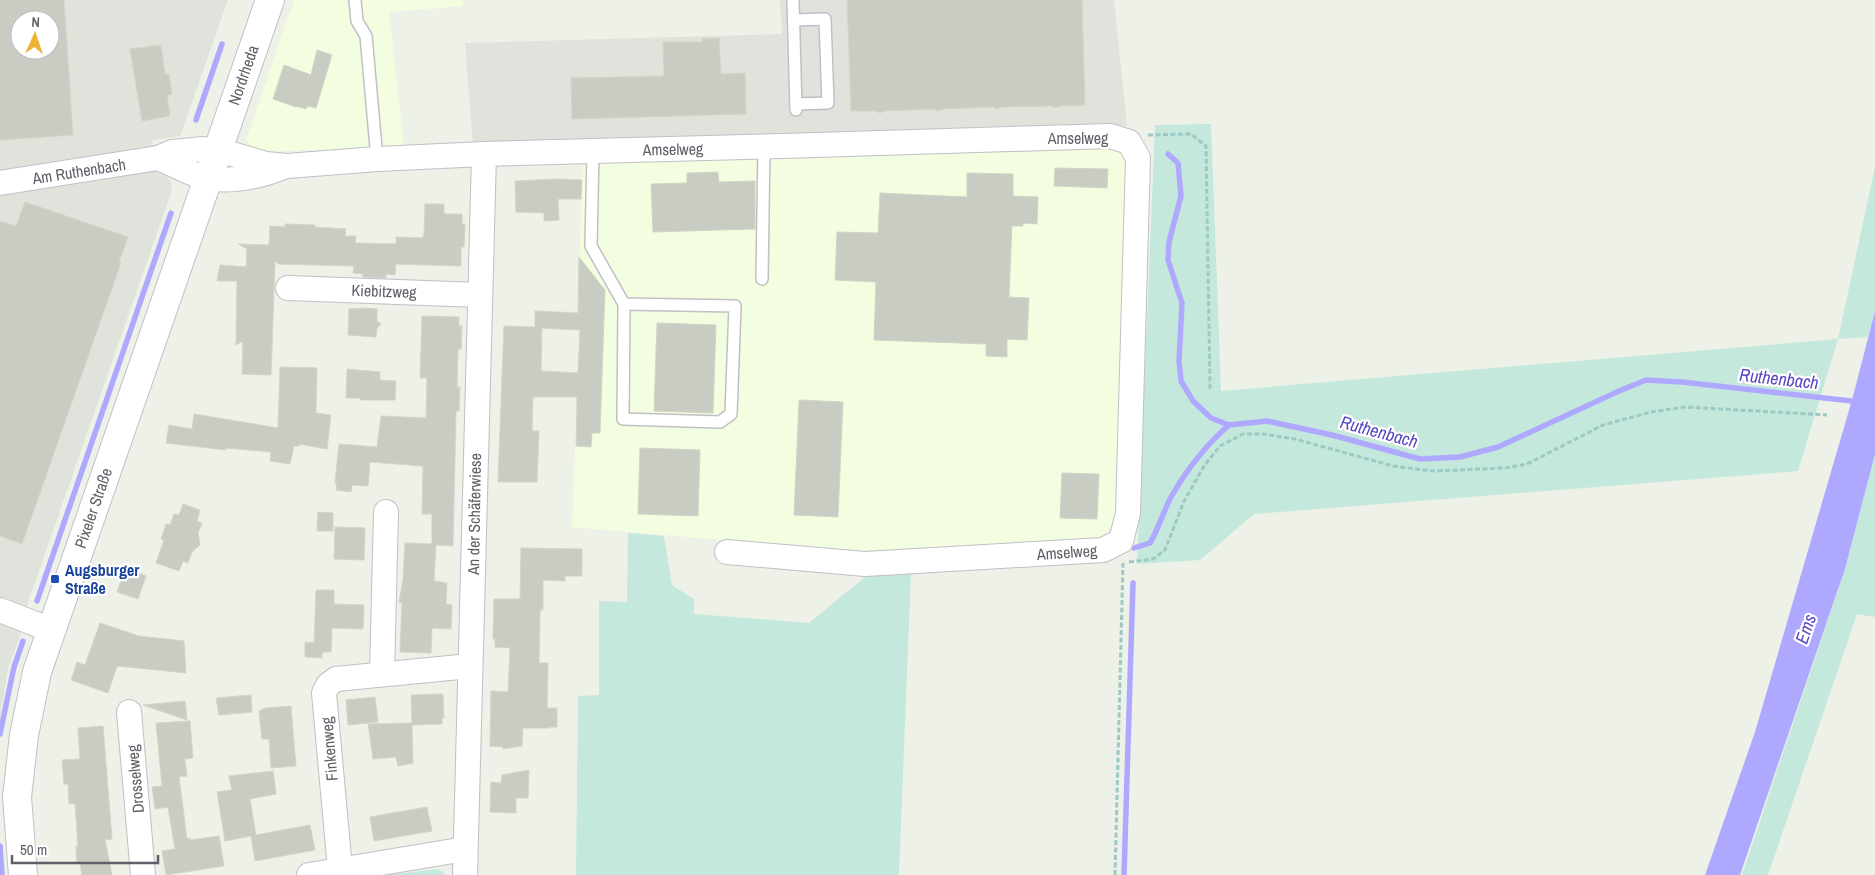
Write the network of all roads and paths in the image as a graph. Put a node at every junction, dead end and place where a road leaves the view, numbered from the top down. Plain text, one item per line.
1 (270, 0) edge
2 (355, 0) edge
3 (794, 0) edge
4 (794, 20) junction
5 (1130, 142) junction
6 (764, 147) junction
7 (217, 151) junction
8 (593, 151) junction
9 (484, 154) junction
10 (158, 158) junction
11 (377, 159) junction
12 (287, 166) junction
13 (208, 177) junction
14 (0, 184) edge
15 (762, 278) dead end
16 (288, 288) dead end
17 (480, 295) junction
18 (624, 304) junction
19 (1210, 389) dead end
20 (1826, 415) dead end
21 (386, 512) dead end
22 (726, 552) dead end
23 (1122, 552) junction
24 (0, 610) edge
25 (51, 630) junction
26 (470, 666) junction
27 (382, 674) junction
28 (129, 712) dead end
29 (465, 849) junction
30 (340, 869) junction
31 (23, 875) edge
32 (143, 875) edge
33 (309, 875) edge
34 (465, 875) edge
35 (1115, 875) edge

1 - 7 main road, Nordrheda
2 - 11 lane
3 - 4 lane
4 - 4 lane
5 - 6 street, Amselweg
5 - 19 path
5 - 23 street, Amselweg
6 - 8 street, Amselweg
6 - 15 lane
7 - 10 street, Am Ruthenbach
7 - 12 street, Amselweg
7 - 13 main road, Pixeler Straße
8 - 9 street, Amselweg
8 - 18 lane
9 - 11 street, Amselweg
9 - 17 street, An der Schäferwiese
10 - 13 street
10 - 14 street, Am Ruthenbach
11 - 12 street, Amselweg
12 - 13 street, Amselweg
13 - 25 main road, Pixeler Straße
16 - 17 street, Kiebitzweg
17 - 26 street, An der Schäferwiese
18 - 18 lane
20 - 23 path
21 - 27 street
22 - 23 street, Amselweg
23 - 35 path
24 - 25 street
25 - 31 main road, Pixeler Straße
26 - 27 street, Finkenweg
26 - 29 street, An der Schäferwiese
27 - 30 street, Finkenweg
28 - 32 street, Drosselweg
29 - 30 street
29 - 34 street, An der Schäferwiese
30 - 33 street

